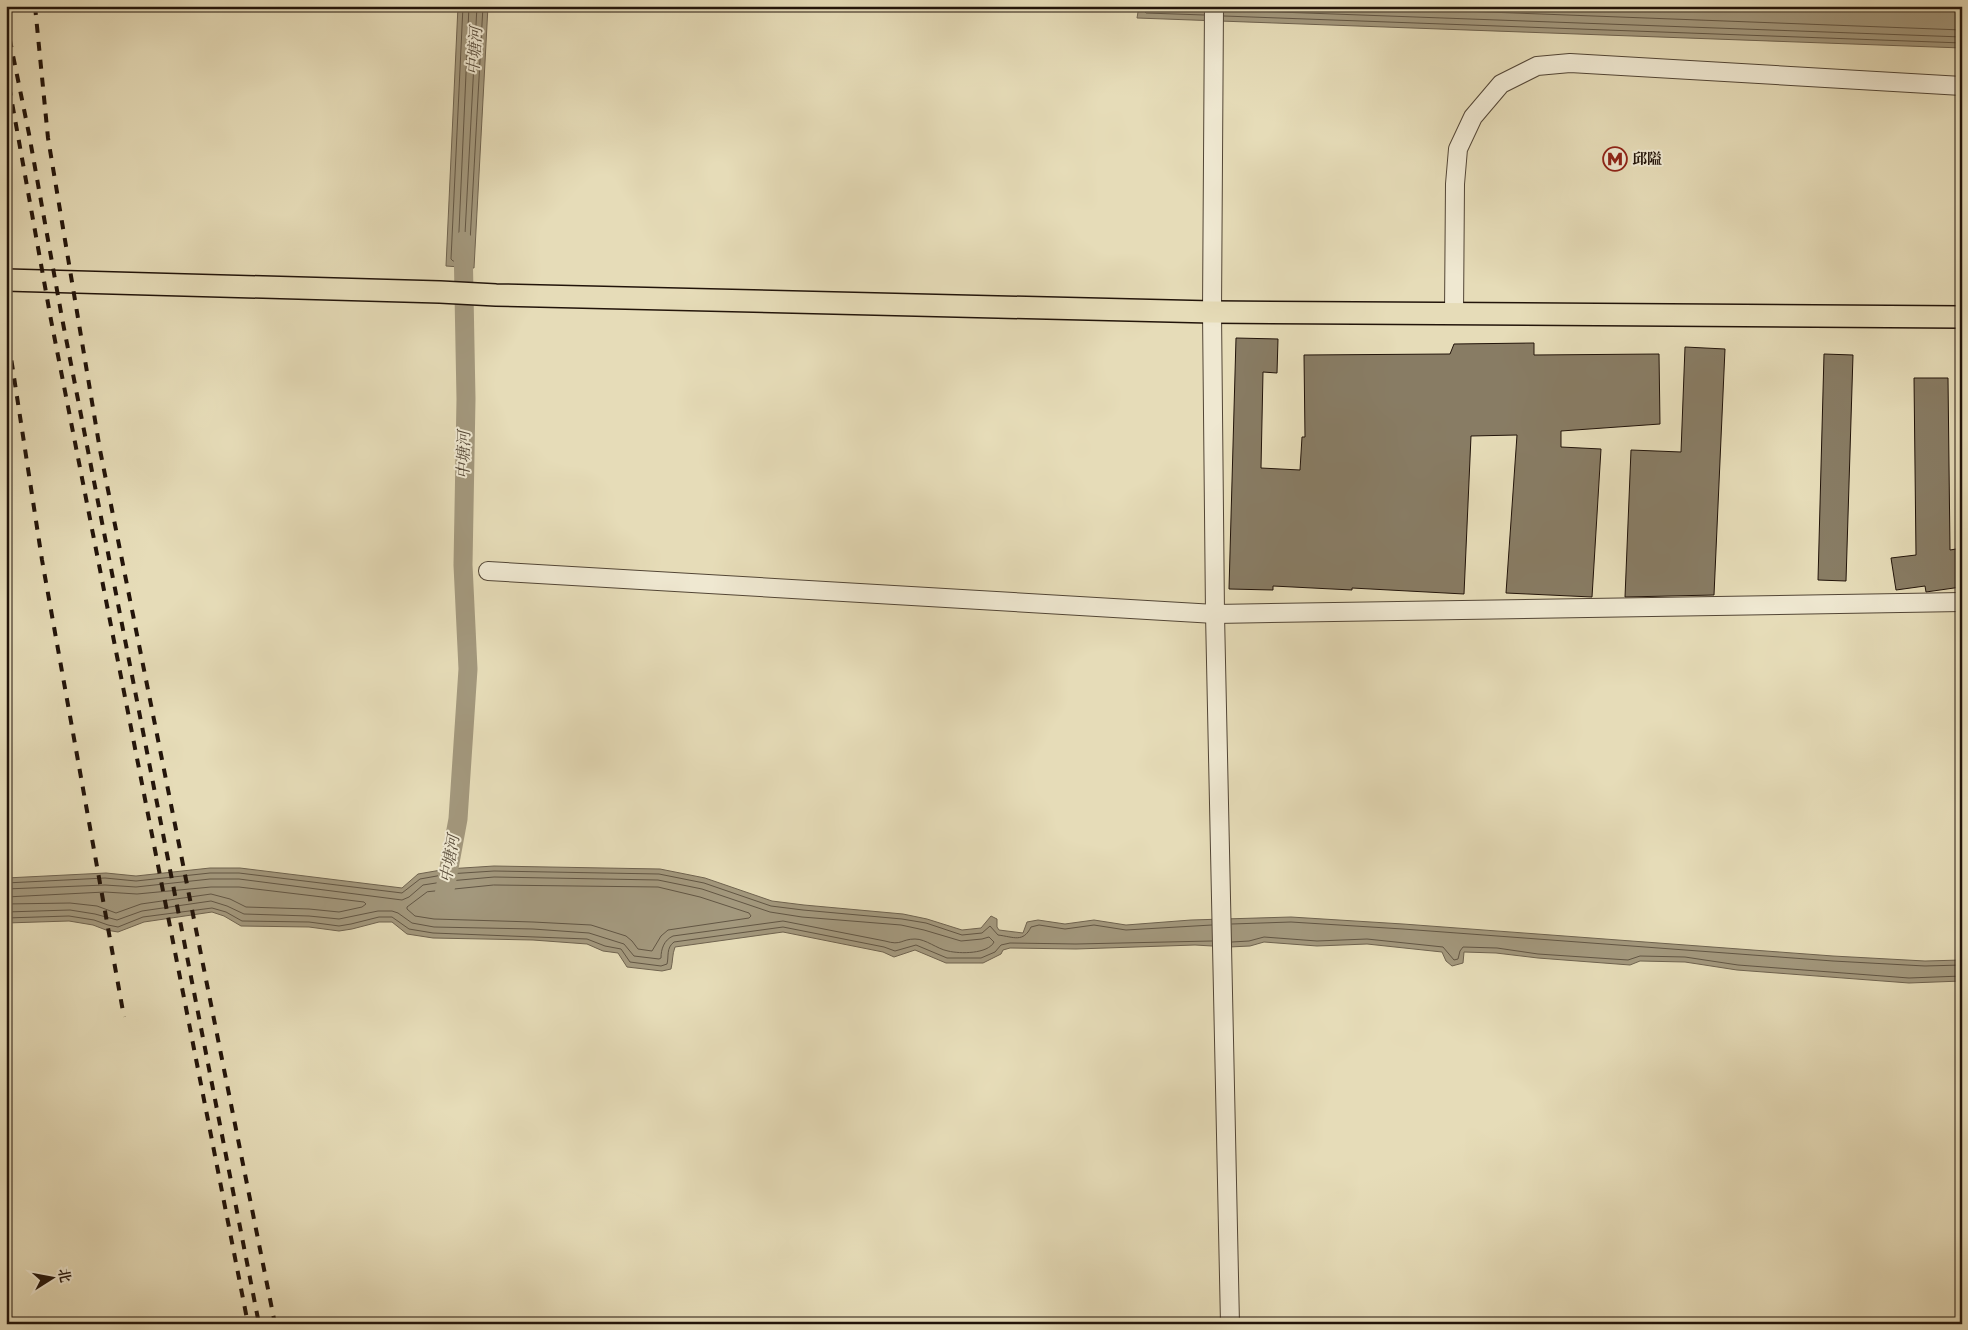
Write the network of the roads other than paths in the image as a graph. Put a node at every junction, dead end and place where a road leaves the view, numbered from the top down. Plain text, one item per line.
1 (1214, 6) edge
2 (1962, 86) edge
3 (6, 280) edge
4 (1212, 312) junction
5 (1454, 314) junction
6 (1962, 317) edge
7 (488, 571) dead end
8 (1962, 602) edge
9 (1215, 614) junction
10 (1230, 1324) edge

1 - 4 street
2 - 5 street
3 - 4 main road
4 - 5 main road
4 - 9 street
5 - 6 main road
7 - 9 street
8 - 9 street
9 - 10 street

